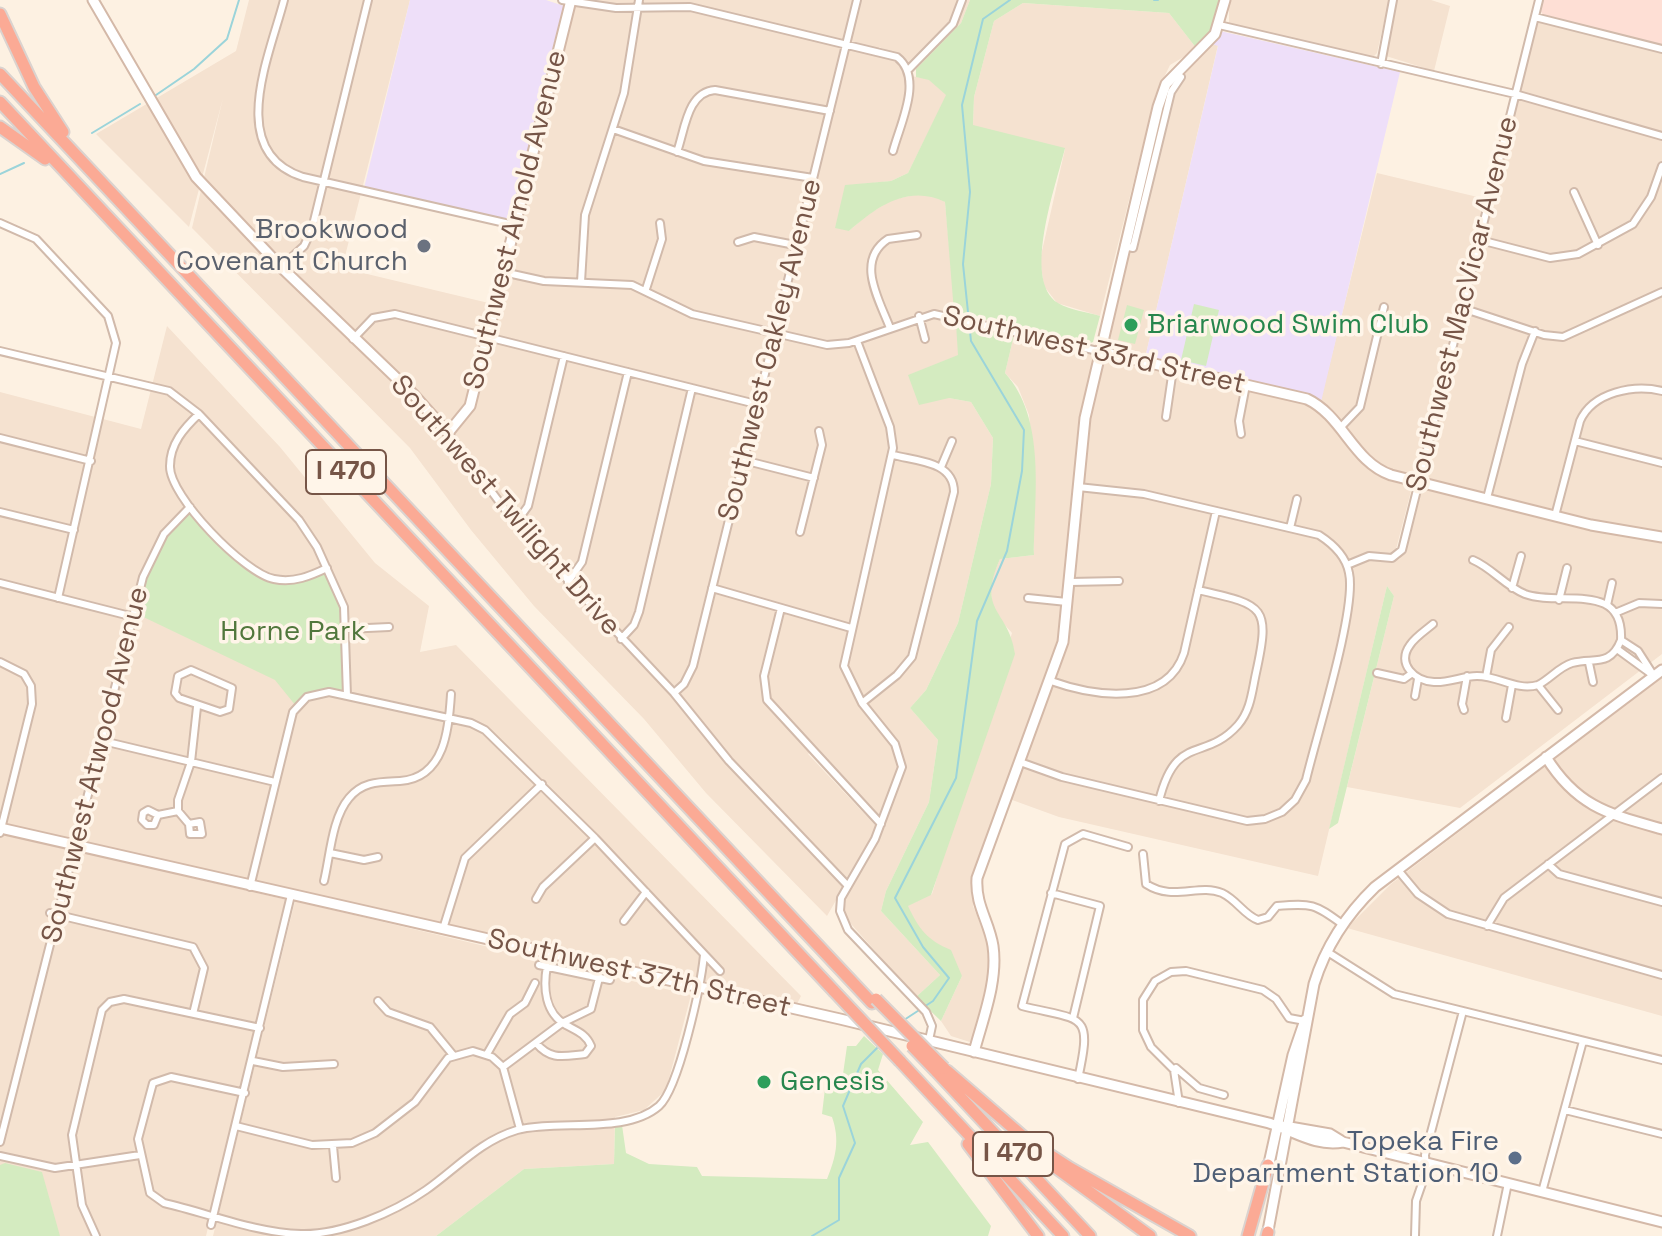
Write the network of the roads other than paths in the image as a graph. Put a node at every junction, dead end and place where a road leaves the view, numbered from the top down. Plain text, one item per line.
1 (93, 0) edge
2 (284, 0) edge
3 (368, 0) edge
4 (857, 0) edge
5 (962, 0) edge
6 (1225, 0) edge
7 (1393, 0) edge
8 (1539, 0) edge
9 (568, 1) edge
10 (639, 3) edge
11 (0, 14) edge
12 (1535, 17) junction
13 (1219, 25) junction
14 (846, 43) junction
15 (1662, 49) edge
16 (1381, 64) junction
17 (908, 70) junction
18 (0, 74) edge
19 (1181, 77) dead end
20 (1515, 94) junction
21 (0, 102) edge
22 (830, 111) junction
23 (1162, 113) junction
24 (0, 127) edge
25 (613, 129) junction
26 (1662, 136) edge
27 (893, 151) dead end
28 (677, 152) junction
29 (1662, 166) edge
30 (813, 178) junction
31 (100, 180) junction
32 (324, 182) junction
33 (1574, 192) dead end
34 (86, 194) junction
35 (0, 223) edge
36 (660, 223) dead end
37 (514, 225) junction
38 (917, 235) dead end
39 (1480, 240) junction
40 (738, 242) dead end
41 (795, 245) junction
42 (1598, 245) junction
43 (281, 267) junction
44 (503, 272) junction
45 (581, 282) junction
46 (646, 289) junction
47 (1662, 292) edge
48 (1384, 307) dead end
49 (1462, 308) junction
50 (919, 316) junction
51 (890, 328) junction
52 (1535, 331) junction
53 (774, 333) junction
54 (488, 336) junction
55 (925, 339) dead end
56 (353, 340) junction
57 (857, 341) junction
58 (0, 351) edge
59 (1098, 351) junction
60 (564, 356) junction
61 (1173, 369) junction
62 (628, 372) junction
63 (109, 376) junction
64 (1246, 385) junction
65 (692, 388) junction
66 (1662, 391) edge
67 (756, 404) junction
68 (199, 414) junction
69 (1166, 417) dead end
70 (1340, 428) junction
71 (819, 431) dead end
72 (448, 433) junction
73 (1241, 434) dead end
74 (0, 438) edge
75 (952, 441) dead end
76 (1575, 441) junction
77 (893, 455) junction
78 (743, 460) junction
79 (91, 461) junction
80 (1662, 463) edge
81 (941, 467) junction
82 (814, 478) junction
83 (1419, 482) junction
84 (1078, 487) junction
85 (1487, 498) junction
86 (1297, 499) dead end
87 (190, 507) junction
88 (1216, 511) junction
89 (0, 512) edge
90 (1555, 516) junction
91 (515, 524) junction
92 (1290, 528) junction
93 (74, 530) junction
94 (800, 532) dead end
95 (1662, 537) edge
96 (1521, 556) dead end
97 (1473, 560) dead end
98 (1347, 565) junction
99 (327, 568) junction
100 (1567, 568) dead end
101 (1119, 581) dead end
102 (568, 582) junction
103 (1070, 582) junction
104 (0, 583) edge
105 (1612, 583) dead end
106 (712, 588) junction
107 (1512, 588) junction
108 (1198, 590) junction
109 (58, 598) junction
110 (1028, 598) dead end
111 (1559, 600) junction
112 (1067, 602) junction
113 (1662, 604) edge
114 (1607, 605) junction
115 (781, 608) junction
116 (1615, 613) junction
117 (134, 617) junction
118 (1433, 624) dead end
119 (389, 627) dead end
120 (1509, 627) dead end
121 (851, 628) junction
122 (346, 629) junction
123 (621, 639) junction
124 (1621, 640) junction
125 (1617, 649) junction
126 (0, 662) edge
127 (1589, 663) junction
128 (1377, 673) dead end
129 (1658, 673) edge
130 (1411, 674) junction
131 (1467, 676) junction
132 (1486, 677) junction
133 (1418, 679) junction
134 (1051, 681) junction
135 (1593, 682) dead end
136 (1512, 685) junction
137 (1538, 685) junction
138 (674, 693) junction
139 (451, 694) dead end
140 (347, 696) junction
141 (1415, 696) dead end
142 (862, 703) junction
143 (197, 707) junction
144 (1464, 710) dead end
145 (1558, 710) dead end
146 (1506, 718) dead end
147 (449, 719) junction
148 (103, 741) junction
149 (911, 752) dead end
150 (901, 756) junction
151 (1546, 757) junction
152 (191, 762) junction
153 (1020, 762) junction
154 (1662, 778) edge
155 (275, 782) junction
156 (542, 784) junction
157 (1159, 801) junction
158 (178, 811) junction
159 (158, 815) dead end
160 (1613, 815) junction
161 (189, 824) dead end
162 (881, 824) junction
163 (1662, 829) edge
164 (0, 830) edge
165 (595, 838) junction
166 (74, 846) junction
167 (1128, 847) dead end
168 (330, 853) junction
169 (1143, 854) dead end
170 (378, 857) dead end
171 (1548, 864) junction
172 (1398, 870) junction
173 (324, 881) dead end
174 (848, 886) junction
175 (250, 887) junction
176 (646, 892) junction
177 (1051, 893) junction
178 (291, 895) junction
179 (536, 899) dead end
180 (1662, 902) edge
181 (53, 914) junction
182 (624, 921) dead end
183 (1342, 924) junction
184 (1487, 926) junction
185 (443, 929) junction
186 (1326, 951) junction
187 (704, 955) junction
188 (720, 971) dead end
189 (1662, 975) edge
190 (599, 978) junction
191 (610, 980) dead end
192 (535, 983) dead end
193 (697, 988) junction
194 (378, 1001) dead end
195 (1463, 1011) junction
196 (193, 1014) junction
197 (1073, 1018) junction
198 (1306, 1019) junction
199 (562, 1023) junction
200 (260, 1028) junction
201 (929, 1040) junction
202 (1583, 1041) junction
203 (536, 1043) junction
204 (974, 1052) junction
205 (487, 1054) junction
206 (453, 1055) junction
207 (1662, 1060) edge
208 (253, 1061) junction
209 (334, 1064) dead end
210 (1170, 1064) junction
211 (503, 1067) junction
212 (942, 1070) junction
213 (1078, 1079) junction
214 (245, 1093) junction
215 (1224, 1095) dead end
216 (1179, 1103) junction
217 (1565, 1110) junction
218 (954, 1121) junction
219 (236, 1126) junction
220 (1284, 1127) junction
221 (520, 1129) junction
222 (1662, 1134) edge
223 (0, 1142) edge
224 (333, 1146) junction
225 (140, 1155) junction
226 (0, 1156) edge
227 (1426, 1163) junction
228 (1268, 1165) joint
229 (76, 1166) junction
230 (336, 1178) dead end
231 (1508, 1183) junction
232 (1542, 1192) junction
233 (214, 1215) junction
234 (1662, 1222) edge
235 (211, 1225) dead end
236 (1267, 1235) edge
237 (96, 1236) edge
238 (1037, 1236) edge
239 (1063, 1236) edge
240 (1090, 1236) edge
241 (1150, 1236) edge
242 (1190, 1236) edge
243 (1251, 1236) edge
244 (1415, 1236) edge
245 (1497, 1236) edge

1 - 43 street, Southwest Twilight Drive
2 - 32 street
3 - 32 street
4 - 14 street, Southwest Oakley Avenue
5 - 17 street
6 - 13 street
7 - 16 street
8 - 12 street, Southwest MacVicar Avenue
9 - 10 street
9 - 37 street, Southwest Arnold Avenue
10 - 14 street
10 - 25 street
11 - 31 highway
12 - 15 street
12 - 20 street, Southwest MacVicar Avenue
13 - 16 street
13 - 23 street
14 - 17 street
14 - 22 street, Southwest Oakley Avenue
16 - 20 street
17 - 27 street
18 - 31 highway, I 470
19 - 23 street
20 - 26 street
20 - 39 street, Southwest MacVicar Avenue
21 - 34 highway, I 470
22 - 28 street
22 - 30 street, Southwest Oakley Avenue
23 - 59 street
24 - 34 highway
25 - 28 street
25 - 45 street
28 - 30 street
29 - 42 street
30 - 41 street, Southwest Oakley Avenue
31 - 212 highway, I 470, bridge
32 - 37 street
32 - 43 street
33 - 42 street
34 - 218 highway, I 470, bridge
35 - 63 street
36 - 46 street
37 - 44 street, Southwest Arnold Avenue
38 - 51 street
39 - 42 street
39 - 49 street, Southwest MacVicar Avenue
40 - 41 street
41 - 53 street, Southwest Oakley Avenue
43 - 56 street, Southwest Twilight Drive
44 - 45 street, Southwest 33rd Street
44 - 54 street, Southwest Arnold Avenue
45 - 46 street, Southwest 33rd Street
46 - 53 street, Southwest 33rd Street
47 - 52 street
48 - 70 street
49 - 52 street
49 - 83 street, Southwest MacVicar Avenue
50 - 51 street, Southwest 33rd Street
50 - 55 street
50 - 59 street, Southwest 33rd Street
51 - 57 street, Southwest 33rd Street
52 - 85 street
53 - 57 street, Southwest 33rd Street
53 - 67 street, Southwest Oakley Avenue
54 - 56 street
54 - 60 street
54 - 72 street, Southwest Arnold Avenue
56 - 72 street, Southwest Twilight Drive
57 - 77 street
58 - 63 street
59 - 61 street, Southwest 33rd Street
59 - 84 street
60 - 62 street
60 - 91 street
61 - 64 street, Southwest 33rd Street
61 - 69 street
62 - 65 street
62 - 102 street
63 - 68 street
63 - 79 street
64 - 70 street, Southwest 33rd Street
64 - 73 street
65 - 67 street
65 - 123 street
66 - 76 street
67 - 78 street, Southwest Oakley Avenue
68 - 87 street
68 - 99 street
70 - 83 street, Southwest 33rd Street
71 - 82 street
72 - 91 street, Southwest Twilight Drive
74 - 79 street
75 - 81 street
76 - 80 street
76 - 90 street
77 - 81 street
77 - 121 street
78 - 82 street
78 - 106 street, Southwest Oakley Avenue
79 - 93 street
81 - 142 street
82 - 94 street
83 - 85 street, Southwest 33rd Street
83 - 98 street, Southwest MacVicar Avenue
84 - 88 street
84 - 103 street
85 - 90 street, Southwest 33rd Street
86 - 92 street
87 - 99 street
87 - 117 street, Southwest Atwood Avenue
88 - 92 street
88 - 108 street
89 - 93 street
90 - 95 street, Southwest 33rd Street
91 - 102 street, Southwest Twilight Drive
92 - 98 street
93 - 109 street
96 - 107 street
97 - 107 street
98 - 157 street
99 - 122 street
100 - 111 street
101 - 103 street
102 - 123 street, Southwest Twilight Drive
103 - 112 street
104 - 109 street
105 - 114 street
106 - 115 street
106 - 138 street, Southwest Oakley Avenue
107 - 111 street
108 - 134 street
108 - 157 street
109 - 117 street
110 - 112 street
111 - 114 street
112 - 134 street
113 - 116 street
114 - 116 street
115 - 121 street
115 - 162 street
116 - 124 street
117 - 148 street, Southwest Atwood Avenue
118 - 130 street
119 - 122 street
120 - 132 street
121 - 142 street
122 - 140 street
123 - 138 street, Southwest Twilight Drive
124 - 125 street
124 - 129 street
125 - 127 street
125 - 129 street
126 - 164 street
127 - 135 street
127 - 137 street
128 - 130 street
129 - 151 street
130 - 133 street
131 - 132 street
131 - 133 street
131 - 144 street
132 - 136 street
133 - 141 street
134 - 153 street
136 - 137 street
136 - 146 street
137 - 145 street
138 - 174 street, Southwest Twilight Drive
139 - 147 street
140 - 147 street
140 - 155 street
142 - 150 street
143 - 143 street
143 - 152 street
147 - 156 street
147 - 168 street
148 - 152 street
148 - 166 street, Southwest Atwood Avenue
149 - 150 street
150 - 162 street
151 - 160 street
151 - 172 street
152 - 155 street
152 - 158 street
153 - 157 street
153 - 204 street
154 - 160 street
155 - 175 street
156 - 165 street
156 - 185 street
158 - 159 street
158 - 161 street
160 - 163 street
160 - 171 street
162 - 174 street
164 - 166 street, Southwest 37th Street
165 - 176 street
165 - 179 street
166 - 175 street, Southwest 37th Street
166 - 181 street, Southwest Atwood Avenue
167 - 177 street
168 - 170 street
168 - 173 street
169 - 183 street
171 - 180 street
171 - 184 street
172 - 183 street
172 - 184 street
174 - 201 street
175 - 178 street, Southwest 37th Street
176 - 182 street
176 - 187 street
177 - 197 street
177 - 197 street
178 - 185 street, Southwest 37th Street
178 - 200 street
181 - 196 street
181 - 223 street, Southwest Atwood Avenue
183 - 186 street
184 - 189 street
185 - 193 street, Southwest 37th Street
186 - 195 street
186 - 198 street
187 - 188 street
187 - 193 street
190 - 191 street
190 - 199 street
190 - 199 street
192 - 205 street
193 - 201 street, Southwest 37th Street
193 - 221 street
194 - 206 street
195 - 202 street
195 - 227 street
196 - 200 street
196 - 229 street
197 - 213 street
198 - 210 street
198 - 220 street
199 - 203 street
199 - 203 street
200 - 208 street
201 - 204 street, Southwest 37th Street
202 - 207 street
202 - 217 street
203 - 211 street
204 - 213 street, Southwest 37th Street
205 - 206 street
205 - 211 street
206 - 224 street
208 - 209 street
208 - 214 street
210 - 215 street
210 - 216 street
211 - 221 street
212 - 240 highway, I 470
212 - 241 highway
212 - 242 highway
213 - 216 street, Southwest 37th Street
214 - 219 street
214 - 225 street
216 - 220 street, Southwest 37th Street
217 - 222 street
217 - 232 street
218 - 238 highway
218 - 239 highway, I 470
219 - 224 street
219 - 233 street
220 - 227 street, Southwest 37th Street
220 - 228 street
220 - 236 street
221 - 233 street
224 - 230 street
225 - 229 street
225 - 233 street
226 - 229 street
227 - 231 street, Southwest 37th Street
227 - 244 street
228 - 243 highway
229 - 237 street
231 - 232 street, Southwest 37th Street
231 - 245 street
232 - 234 street, Southwest 37th Street
233 - 235 street

